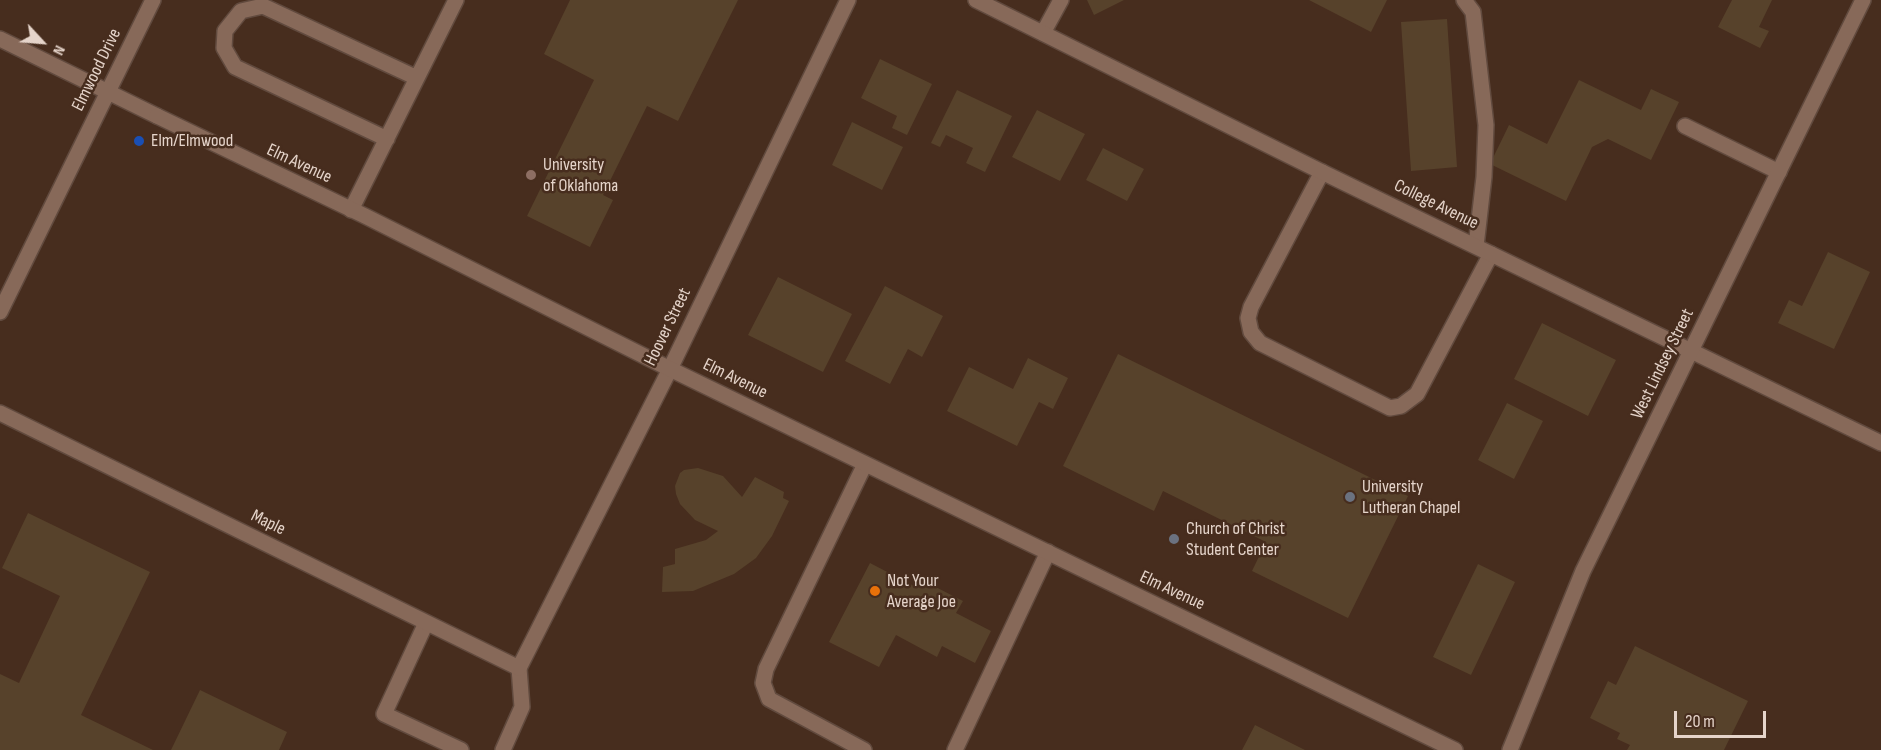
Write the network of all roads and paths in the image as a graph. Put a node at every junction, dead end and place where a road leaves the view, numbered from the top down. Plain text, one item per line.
1 (153, 0) edge
2 (456, 0) edge
3 (848, 0) edge
4 (976, 0) edge
5 (1061, 0) edge
6 (1464, 0) edge
7 (1863, 0) edge
8 (1043, 33) junction
9 (0, 39) edge
10 (417, 78) junction
11 (108, 92) junction
12 (1685, 126) dead end
13 (387, 139) junction
14 (1322, 172) junction
15 (1779, 172) junction
16 (351, 210) junction
17 (1476, 246) junction
18 (1491, 254) junction
19 (0, 312) edge
20 (1691, 350) junction
21 (670, 369) junction
22 (0, 413) edge
23 (1881, 444) edge
24 (865, 464) junction
25 (1048, 552) junction
26 (426, 623) junction
27 (519, 668) junction
28 (461, 750) edge
29 (503, 750) edge
30 (864, 750) edge
31 (955, 750) edge
32 (1455, 750) edge
33 (1510, 750) edge

1 - 11 street, Elmwood Drive
2 - 10 street
3 - 21 street, Hoover Street
4 - 8 street, College Avenue
5 - 8 street
6 - 17 street
7 - 15 street, West Lindsey Street
8 - 14 street, College Avenue
9 - 11 street, Elm Avenue
10 - 13 street
10 - 13 street
11 - 16 street, Elm Avenue
11 - 19 street, Elmwood Drive
12 - 15 street
13 - 16 street
14 - 17 street, College Avenue
14 - 18 street
15 - 20 street, West Lindsey Street
16 - 21 street, Elm Avenue
17 - 18 street, College Avenue
18 - 20 street, College Avenue
20 - 23 street, College Avenue
20 - 33 street, West Lindsey Street
21 - 24 street, Elm Avenue
21 - 27 street, Hoover Street
22 - 26 street, Maple
24 - 25 street, Elm Avenue
24 - 30 street
25 - 31 street
25 - 32 street, Elm Avenue
26 - 27 street, Maple
26 - 28 street
27 - 29 street

